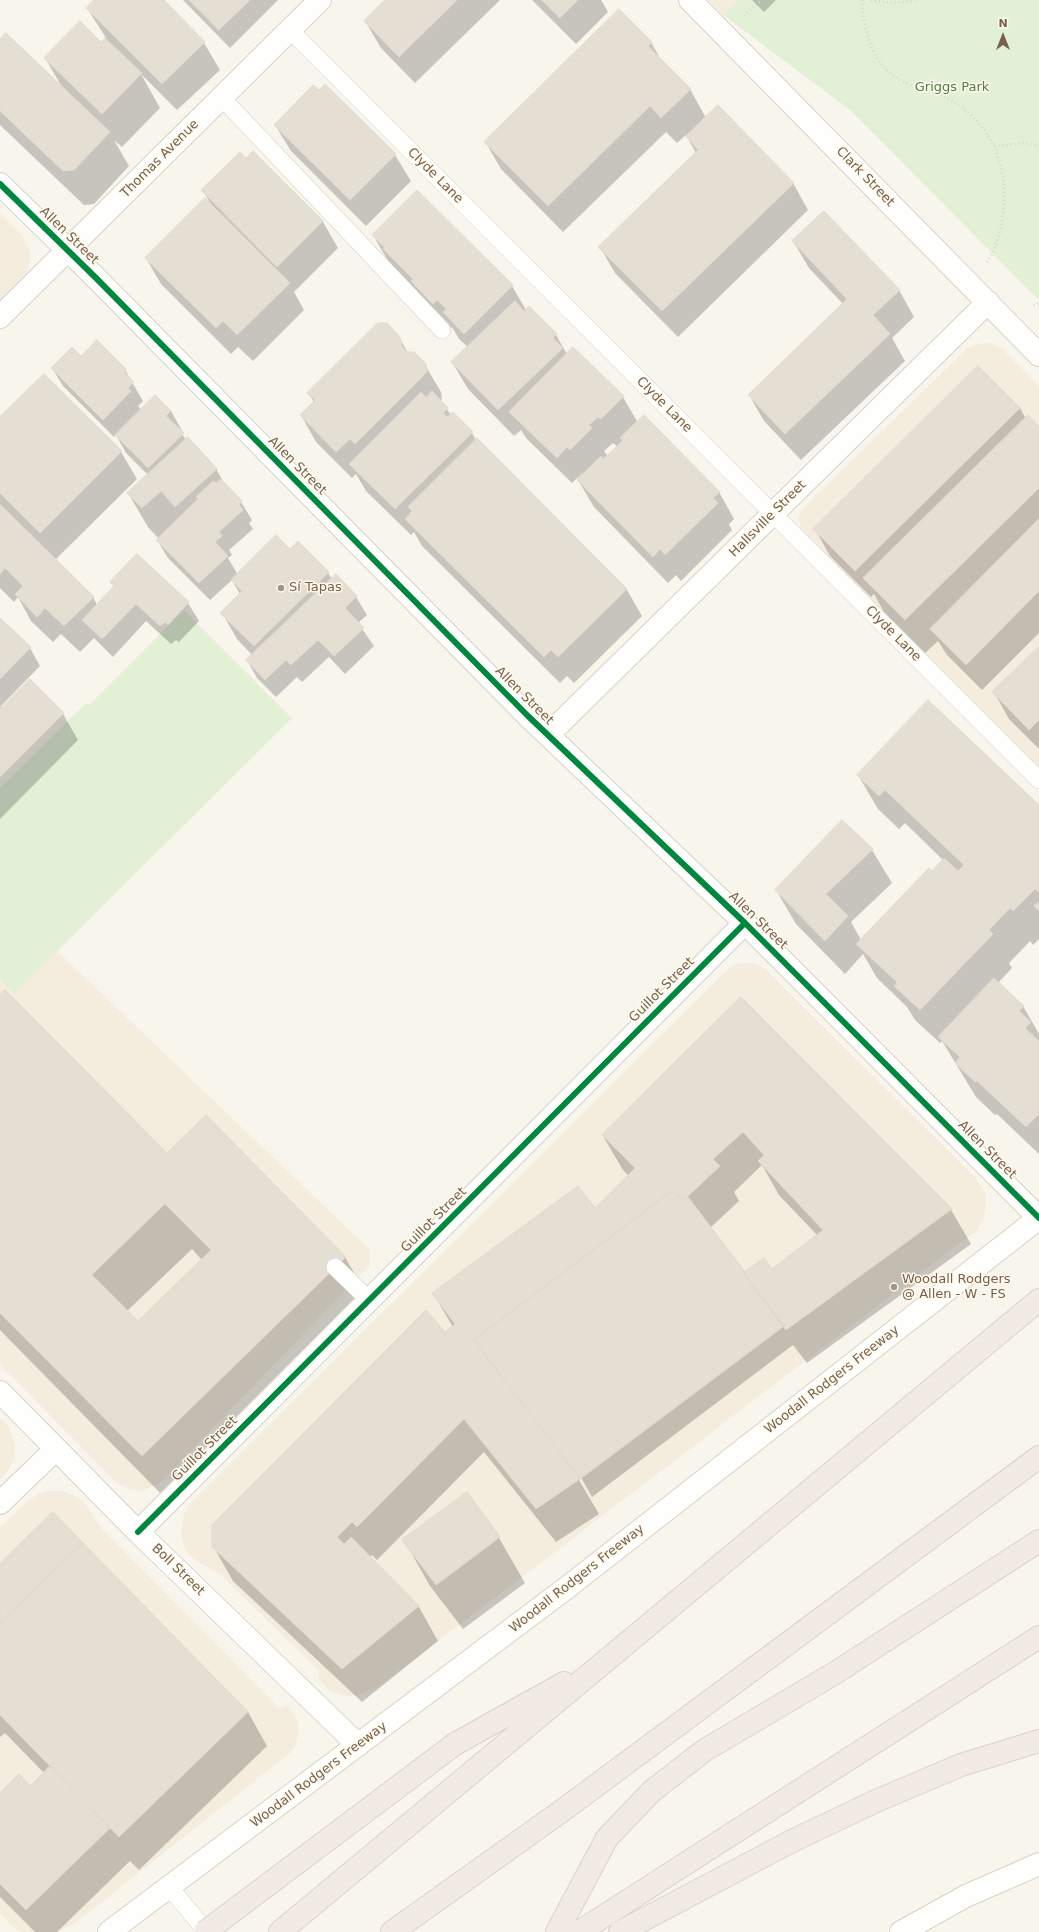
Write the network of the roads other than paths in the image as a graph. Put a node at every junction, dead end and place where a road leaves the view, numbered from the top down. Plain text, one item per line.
1 (320, 0) edge
2 (690, 0) edge
3 (290, 30) junction
4 (222, 98) junction
5 (0, 184) edge
6 (68, 250) junction
7 (988, 302) junction
8 (0, 317) edge
9 (442, 330) dead end
10 (1039, 355) edge
11 (773, 514) junction
12 (548, 735) junction
13 (1039, 780) edge
14 (745, 923) junction
15 (1039, 1218) edge
16 (335, 1267) dead end
17 (369, 1300) junction
18 (1039, 1300) edge
19 (0, 1392) edge
20 (56, 1450) junction
21 (1039, 1457) edge
22 (0, 1503) edge
23 (138, 1532) junction
24 (1039, 1541) edge
25 (1039, 1637) edge
26 (607, 1659) junction
27 (1039, 1741) edge
28 (358, 1745) junction
29 (1039, 1864) edge
30 (169, 1887) junction
31 (109, 1932) edge
32 (206, 1932) edge
33 (280, 1932) edge
34 (392, 1932) edge
35 (557, 1932) edge
36 (579, 1932) edge
37 (620, 1932) edge
38 (901, 1932) edge

1 - 3 street, Thomas Avenue
2 - 7 street, Clark Street
3 - 4 street, Thomas Avenue
3 - 11 lane, Clyde Lane
4 - 6 street, Thomas Avenue
4 - 9 lane
5 - 6 street, Allen Street
6 - 8 street, Thomas Avenue
6 - 12 street, Allen Street
7 - 10 street, Clark Street
7 - 11 street, Hallsville Street
11 - 12 street, Hallsville Street
11 - 13 lane, Clyde Lane
12 - 14 street, Allen Street
14 - 15 street, Allen Street
14 - 17 street, Guillot Street
15 - 28 street, Woodall Rodgers Freeway
16 - 17 lane
17 - 23 street, Guillot Street
18 - 26 highway
19 - 20 street, Boll Street
20 - 22 street
20 - 23 street, Boll Street
21 - 34 highway
23 - 28 street, Boll Street
24 - 35 highway
25 - 36 highway
26 - 32 highway, bridge
26 - 33 highway
27 - 37 highway
28 - 30 street, Woodall Rodgers Freeway
29 - 38 street
30 - 31 street, Woodall Rodgers Freeway
30 - 32 lane

